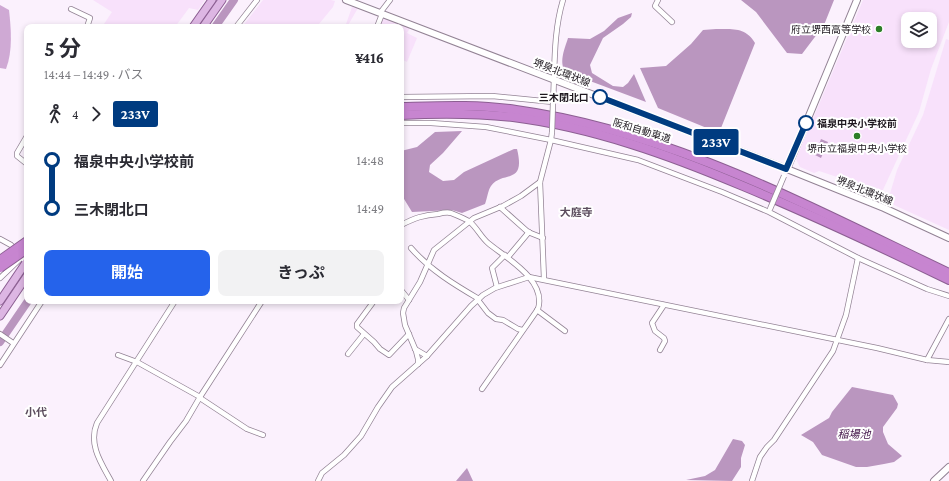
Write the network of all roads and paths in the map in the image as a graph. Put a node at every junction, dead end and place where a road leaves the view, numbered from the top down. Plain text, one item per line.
1 (212, 0) edge
2 (222, 0) edge
3 (257, 0) edge
4 (346, 0) edge
5 (390, 0) edge
6 (563, 0) edge
7 (658, 0) edge
8 (857, 0) edge
9 (71, 9) dead end
10 (381, 13) junction
11 (672, 22) dead end
12 (88, 24) edge
13 (195, 24) edge
14 (205, 24) edge
15 (238, 24) edge
16 (378, 24) edge
17 (554, 80) junction
18 (404, 98) edge
19 (553, 102) junction
20 (404, 107) edge
21 (404, 114) edge
22 (404, 123) edge
23 (551, 140) junction
24 (24, 141) edge
25 (24, 161) edge
26 (786, 169) junction
27 (540, 182) junction
28 (500, 207) junction
29 (769, 210) junction
30 (469, 222) junction
31 (404, 224) edge
32 (529, 232) junction
33 (543, 238) junction
34 (949, 238) edge
35 (0, 239) edge
36 (24, 243) edge
37 (411, 248) dead end
38 (24, 251) edge
39 (506, 256) junction
40 (858, 258) junction
41 (24, 259) edge
42 (0, 260) edge
43 (24, 261) edge
44 (24, 262) edge
45 (428, 264) junction
46 (0, 268) edge
47 (949, 273) edge
48 (530, 277) junction
49 (0, 278) edge
50 (544, 279) junction
51 (24, 280) edge
52 (949, 280) edge
53 (497, 287) junction
54 (404, 294) edge
55 (949, 296) edge
56 (478, 299) junction
57 (409, 300) junction
58 (0, 301) edge
59 (40, 304) edge
60 (173, 304) edge
61 (260, 304) edge
62 (372, 304) edge
63 (664, 305) junction
64 (537, 310) junction
65 (0, 316) edge
66 (949, 320) edge
67 (522, 330) junction
68 (565, 331) dead end
69 (0, 334) edge
70 (364, 334) junction
71 (409, 334) junction
72 (838, 340) junction
73 (12, 343) junction
74 (415, 349) junction
75 (660, 350) dead end
76 (348, 354) dead end
77 (118, 355) dead end
78 (427, 356) junction
79 (927, 360) junction
80 (137, 362) junction
81 (949, 362) edge
82 (418, 364) junction
83 (0, 365) edge
84 (482, 389) dead end
85 (200, 397) junction
86 (263, 435) dead end
87 (949, 467) edge
88 (111, 481) edge
89 (144, 481) edge
90 (318, 481) edge
91 (752, 481) edge
92 (935, 481) edge

1 - 13 main road
2 - 14 main road
3 - 15 street
4 - 10 main road, 堺泉北環状線
5 - 10 street
6 - 17 street
7 - 11 street
8 - 26 main road
9 - 12 street
10 - 16 street
10 - 17 main road, 堺泉北環状線
17 - 19 street
17 - 26 main road, 堺泉北環状線
18 - 19 street
19 - 23 street, bridge
20 - 47 highway, 阪和自動車道
21 - 52 highway, 阪和自動車道
22 - 23 street
23 - 27 street
23 - 29 street
24 - 25 street
26 - 29 street, bridge
26 - 34 main road, 堺泉北環状線
27 - 28 street
27 - 33 street
28 - 30 street
28 - 32 street
29 - 40 street
30 - 31 street
30 - 39 street
30 - 45 street
32 - 33 street
32 - 39 street
33 - 50 street
35 - 41 street
36 - 42 highway, bridge
37 - 45 street
38 - 46 highway, bridge
39 - 48 street
39 - 53 street
40 - 55 street
40 - 72 street
43 - 49 street
44 - 58 main road
45 - 56 street
45 - 57 street
48 - 50 street
48 - 53 street
48 - 64 street
50 - 63 street
51 - 65 main road
53 - 56 street
54 - 57 street
56 - 67 street
56 - 78 street
57 - 71 street
59 - 73 street
60 - 80 street
61 - 85 street
62 - 70 street
63 - 72 street
63 - 75 street
64 - 67 street
64 - 68 street
66 - 79 street
67 - 84 street
69 - 73 street
70 - 71 street
70 - 76 street
71 - 74 street
72 - 79 street
72 - 91 street
73 - 83 street
74 - 78 street
74 - 82 street
77 - 80 street
78 - 82 street
79 - 81 street
80 - 85 street
80 - 88 street
82 - 90 street
85 - 86 street
85 - 89 street
87 - 92 main road

